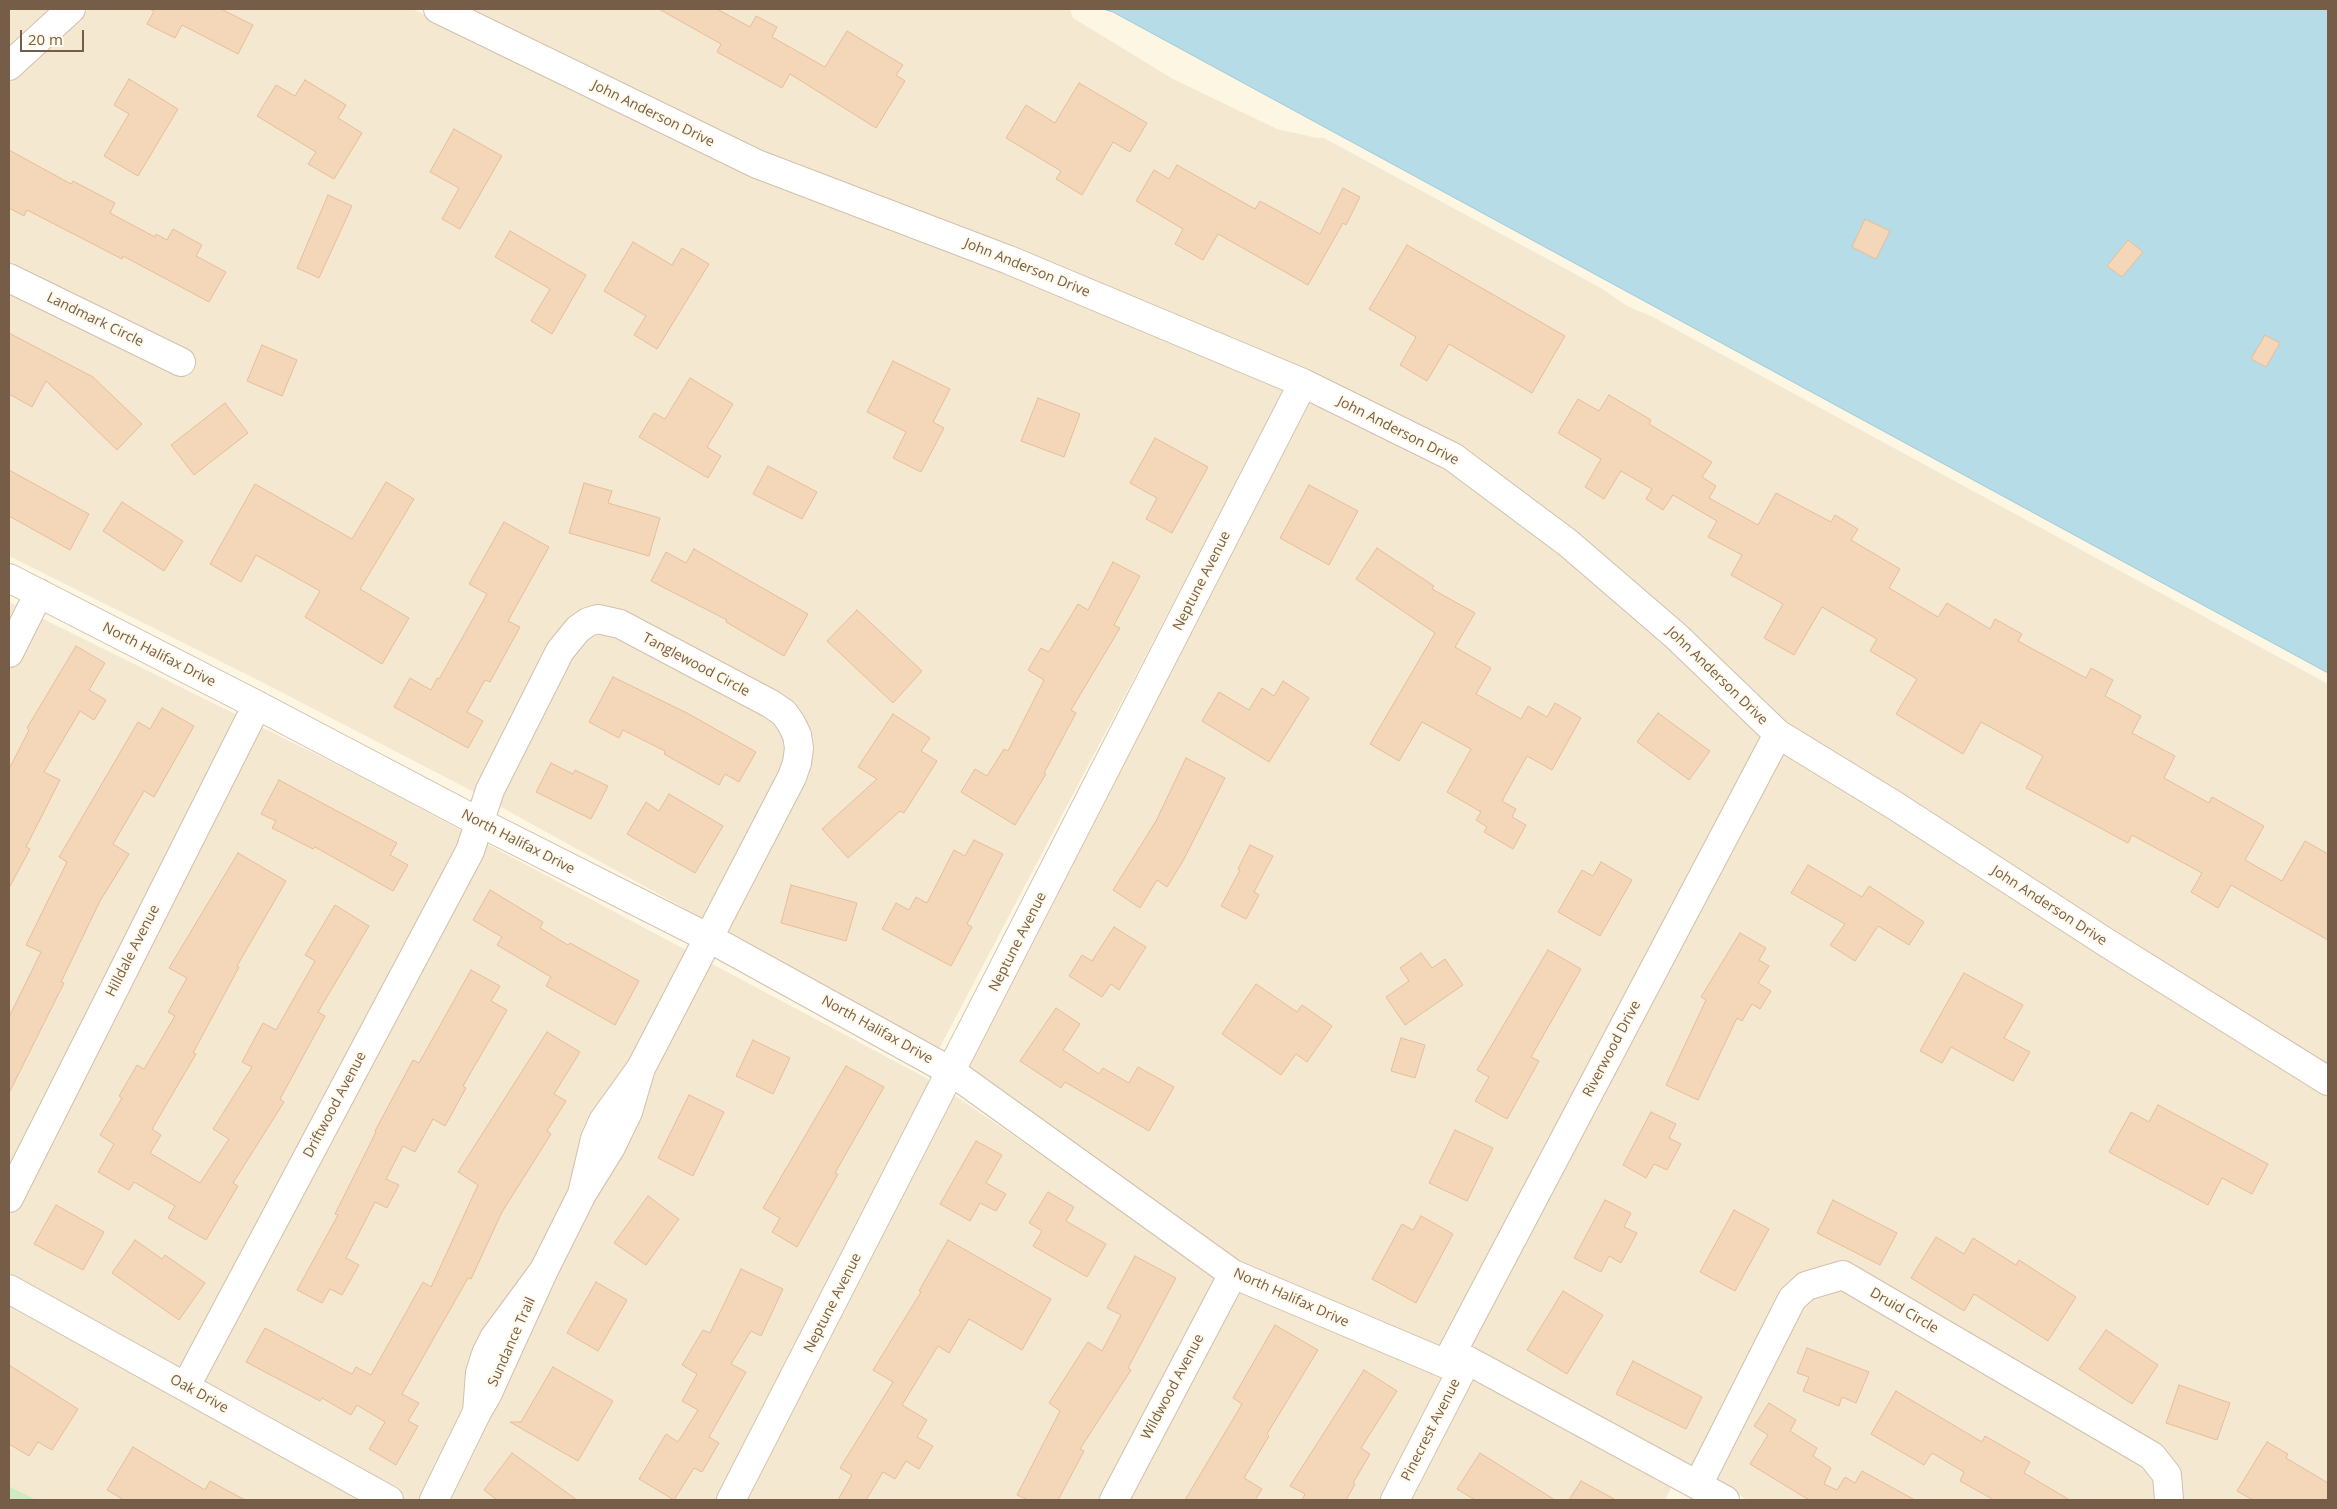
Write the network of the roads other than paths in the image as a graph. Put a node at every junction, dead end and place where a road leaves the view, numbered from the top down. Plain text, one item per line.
1 (71, 9) edge
2 (438, 9) edge
3 (9, 66) edge
4 (9, 278) edge
5 (181, 362) dead end
6 (1302, 383) junction
7 (9, 578) edge
8 (39, 593) junction
9 (9, 653) edge
10 (257, 705) junction
11 (1778, 734) junction
12 (479, 822) junction
13 (709, 938) junction
14 (952, 1072) junction
15 (2328, 1081) edge
16 (9, 1198) edge
17 (1232, 1274) junction
18 (9, 1289) edge
19 (1457, 1362) junction
20 (186, 1386) junction
21 (1688, 1488) edge
22 (388, 1500) edge
23 (434, 1500) edge
24 (731, 1500) edge
25 (1114, 1500) edge
26 (1394, 1500) edge
27 (1725, 1500) edge
28 (2169, 1500) edge

1 - 3 street
2 - 6 street, John Anderson Drive
4 - 5 street, Landmark Circle
6 - 11 street, John Anderson Drive
6 - 14 street, Neptune Avenue
7 - 8 street, North Halifax Drive
8 - 9 street
8 - 10 street, North Halifax Drive
10 - 12 street, North Halifax Drive
10 - 16 street, Hilldale Avenue
11 - 15 street, John Anderson Drive
11 - 19 street, Riverwood Drive
12 - 13 street, North Halifax Drive
12 - 13 street, Tanglewood Circle
12 - 20 street, Driftwood Avenue
13 - 14 street, North Halifax Drive
13 - 23 street, Sundance Trail
14 - 17 street, North Halifax Drive
14 - 24 street, Neptune Avenue
17 - 19 street, North Halifax Drive
17 - 25 street, Wildwood Avenue
18 - 20 street, Oak Drive
19 - 21 street, North Halifax Drive
19 - 26 street, Pinecrest Avenue
20 - 22 street, Oak Drive
21 - 27 street, North Halifax Drive
21 - 28 street, Druid Circle

